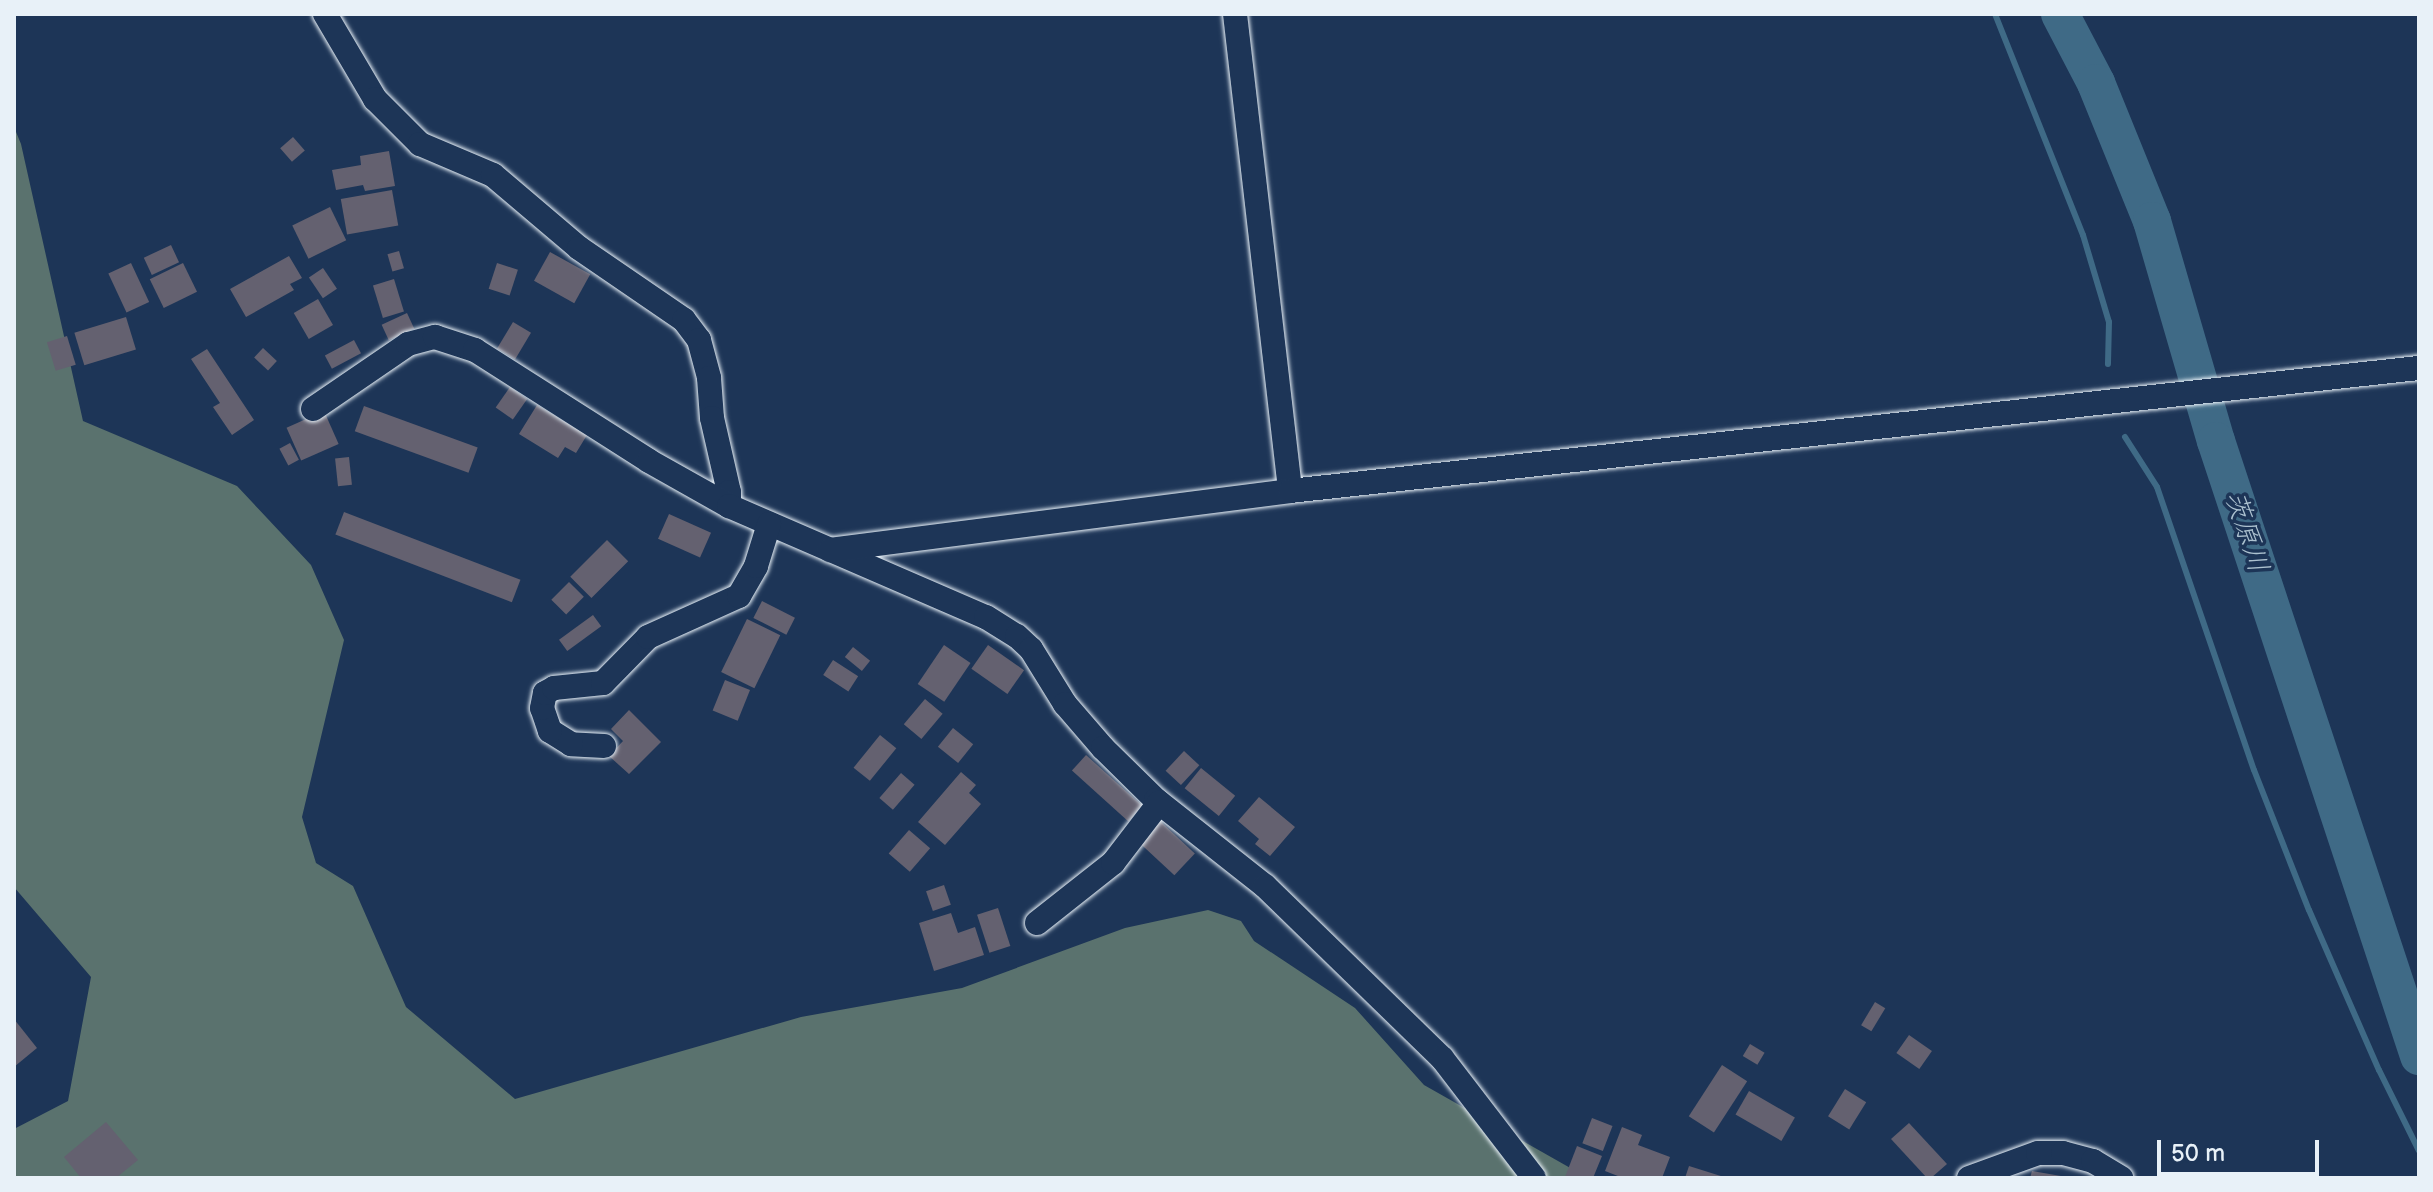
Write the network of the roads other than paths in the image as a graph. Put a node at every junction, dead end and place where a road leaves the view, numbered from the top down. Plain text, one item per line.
1 (325, 14) edge
2 (1235, 14) edge
3 (2419, 368) edge
4 (313, 409) dead end
5 (1290, 491) junction
6 (729, 506) junction
7 (769, 524) junction
8 (830, 550) junction
9 (604, 746) dead end
10 (1159, 803) junction
11 (1037, 923) dead end
12 (1534, 1178) edge
13 (1969, 1178) edge
14 (2121, 1178) edge

1 - 6 street
2 - 5 street
3 - 5 street
4 - 6 street
5 - 8 street
6 - 7 street
7 - 8 street
7 - 9 street
8 - 10 street
10 - 11 street
10 - 12 street
13 - 14 street

